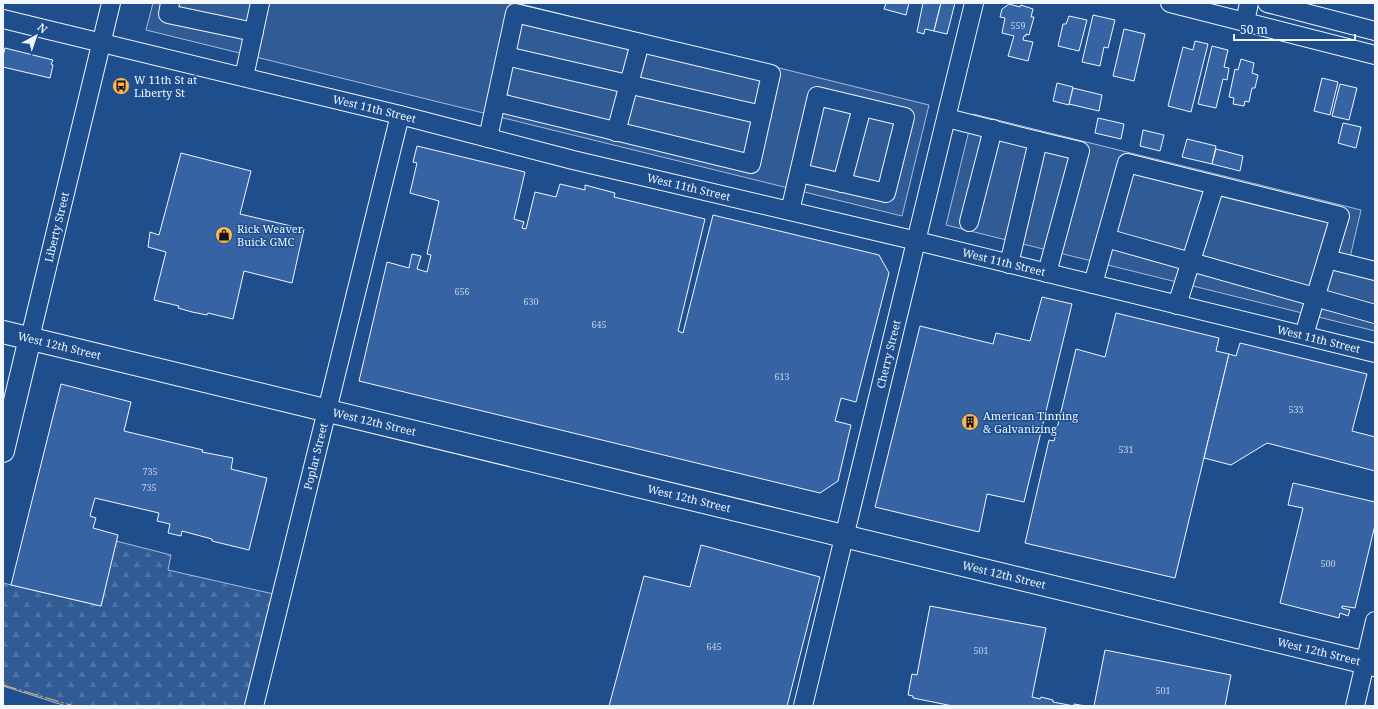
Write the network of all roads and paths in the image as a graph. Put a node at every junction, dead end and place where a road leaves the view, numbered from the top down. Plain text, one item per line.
1 (111, 3) edge
2 (170, 3) edge
3 (260, 3) edge
4 (974, 3) edge
5 (1170, 3) edge
6 (1250, 3) edge
7 (1267, 3) edge
8 (3, 19) edge
9 (1246, 22) junction
10 (1375, 31) edge
11 (254, 32) junction
12 (101, 42) junction
13 (640, 43) junction
14 (1375, 55) edge
15 (506, 56) junction
16 (244, 77) junction
17 (629, 85) junction
18 (496, 102) junction
19 (862, 107) junction
20 (400, 115) junction
21 (762, 115) junction
22 (947, 118) junction
23 (993, 129) junction
24 (616, 132) junction
25 (488, 138) junction
26 (1038, 141) junction
27 (800, 173) junction
28 (842, 183) junction
29 (1215, 185) junction
30 (790, 212) junction
31 (970, 222) dead end
32 (1106, 238) junction
33 (917, 241) junction
34 (1327, 259) junction
35 (1190, 261) junction
36 (1009, 264) junction
37 (1375, 271) edge
38 (1047, 273) junction
39 (1093, 284) junction
40 (1315, 297) junction
41 (1177, 305) junction
42 (1375, 314) edge
43 (3, 332) edge
44 (1304, 335) junction
45 (30, 338) junction
46 (1375, 353) edge
47 (328, 411) junction
48 (3, 451) edge
49 (845, 536) junction
50 (1375, 621) edge
51 (1370, 664) edge
52 (254, 706) edge
53 (803, 706) edge
54 (1355, 706) edge

1 - 12 street, Liberty Street
2 - 11 street
3 - 11 street
4 - 22 street, Cherry Street
5 - 9 street
6 - 9 street
7 - 10 street
8 - 12 street, West 11th Street
9 - 14 street
11 - 16 street
12 - 16 street, West 11th Street
12 - 45 street, Liberty Street
13 - 15 street
13 - 17 street
13 - 21 street
15 - 17 street
15 - 18 street
16 - 20 street, West 11th Street
17 - 21 street
17 - 24 street
18 - 24 street
18 - 25 street
19 - 27 street
19 - 28 street
19 - 28 street
20 - 25 street, West 11th Street
20 - 47 street, Poplar Street
21 - 24 street
22 - 23 street
22 - 33 street, Cherry Street
23 - 26 street
23 - 31 street
25 - 30 street, West 11th Street
26 - 36 street
26 - 38 street
27 - 28 street
27 - 30 street
29 - 32 street
29 - 34 street
29 - 35 street
30 - 33 street, West 11th Street
32 - 35 street
32 - 39 street
33 - 36 street, West 11th Street
33 - 49 street, Cherry Street
34 - 37 street
34 - 40 street
35 - 40 street
35 - 41 street
36 - 38 street, West 11th Street
38 - 39 street, West 11th Street
39 - 41 street, West 11th Street
40 - 42 street
40 - 44 street
41 - 44 street, West 11th Street
43 - 45 main road, West 12th Street
44 - 46 street, West 11th Street
45 - 47 main road, West 12th Street
45 - 48 main road, Liberty Street
47 - 49 main road, West 12th Street
47 - 52 street, Poplar Street
49 - 51 main road, West 12th Street
49 - 53 street, Cherry Street
50 - 51 street
51 - 54 street

